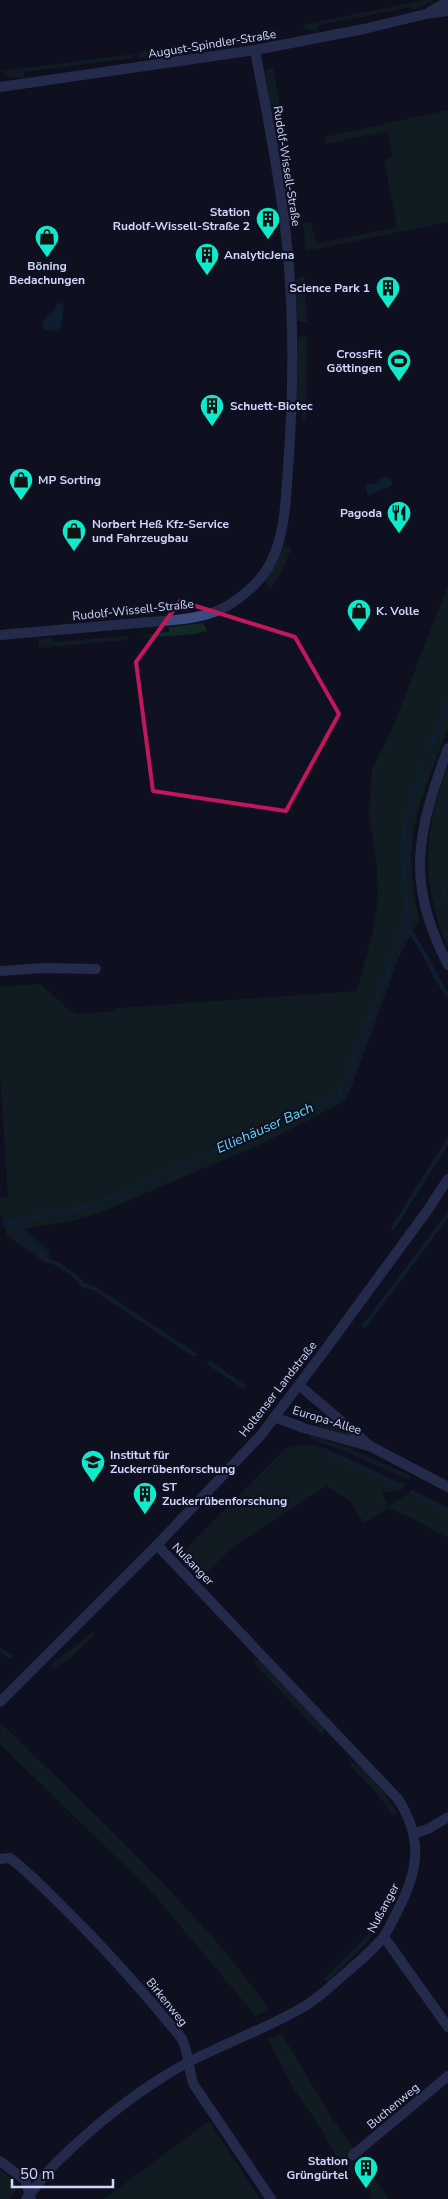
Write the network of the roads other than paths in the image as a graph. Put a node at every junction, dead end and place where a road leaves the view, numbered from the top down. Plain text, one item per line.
1 (448, 2) edge
2 (448, 11) edge
3 (426, 14) junction
4 (255, 50) junction
5 (0, 87) edge
6 (0, 635) edge
7 (448, 748) edge
8 (448, 965) edge
9 (96, 969) dead end
10 (0, 970) edge
11 (448, 1179) edge
12 (298, 1385) junction
13 (274, 1417) junction
14 (372, 1447) junction
15 (448, 1487) edge
16 (157, 1545) junction
17 (0, 1702) edge
18 (448, 1817) edge
19 (413, 1834) junction
20 (0, 1859) edge
21 (384, 1937) junction
22 (448, 2027) edge
23 (188, 2062) junction
24 (448, 2076) edge
25 (353, 2155) dead end
26 (0, 2161) edge
27 (29, 2197) edge
28 (271, 2199) edge

1 - 3 street, August-Spindler-Straße
2 - 3 street, August-Spindler-Straße
3 - 4 street, August-Spindler-Straße
4 - 5 street, August-Spindler-Straße
4 - 6 street, Rudolf-Wissell-Straße
7 - 8 street
9 - 10 street
11 - 12 street, Holtenser Landstraße
12 - 13 street, Holtenser Landstraße
12 - 14 street, Europa-Allee
13 - 14 street, Europa-Allee
13 - 16 street, Holtenser Landstraße
14 - 15 street, Europa-Allee
16 - 17 street, Holtenser Landstraße
16 - 19 street, Nußanger
18 - 19 street
19 - 21 street, Nußanger
20 - 23 street, Birkenweg
21 - 22 street
21 - 23 street, Nußanger
23 - 27 street, Nußanger
23 - 28 street, Birkenweg
24 - 25 street, Buchenweg
26 - 27 street

